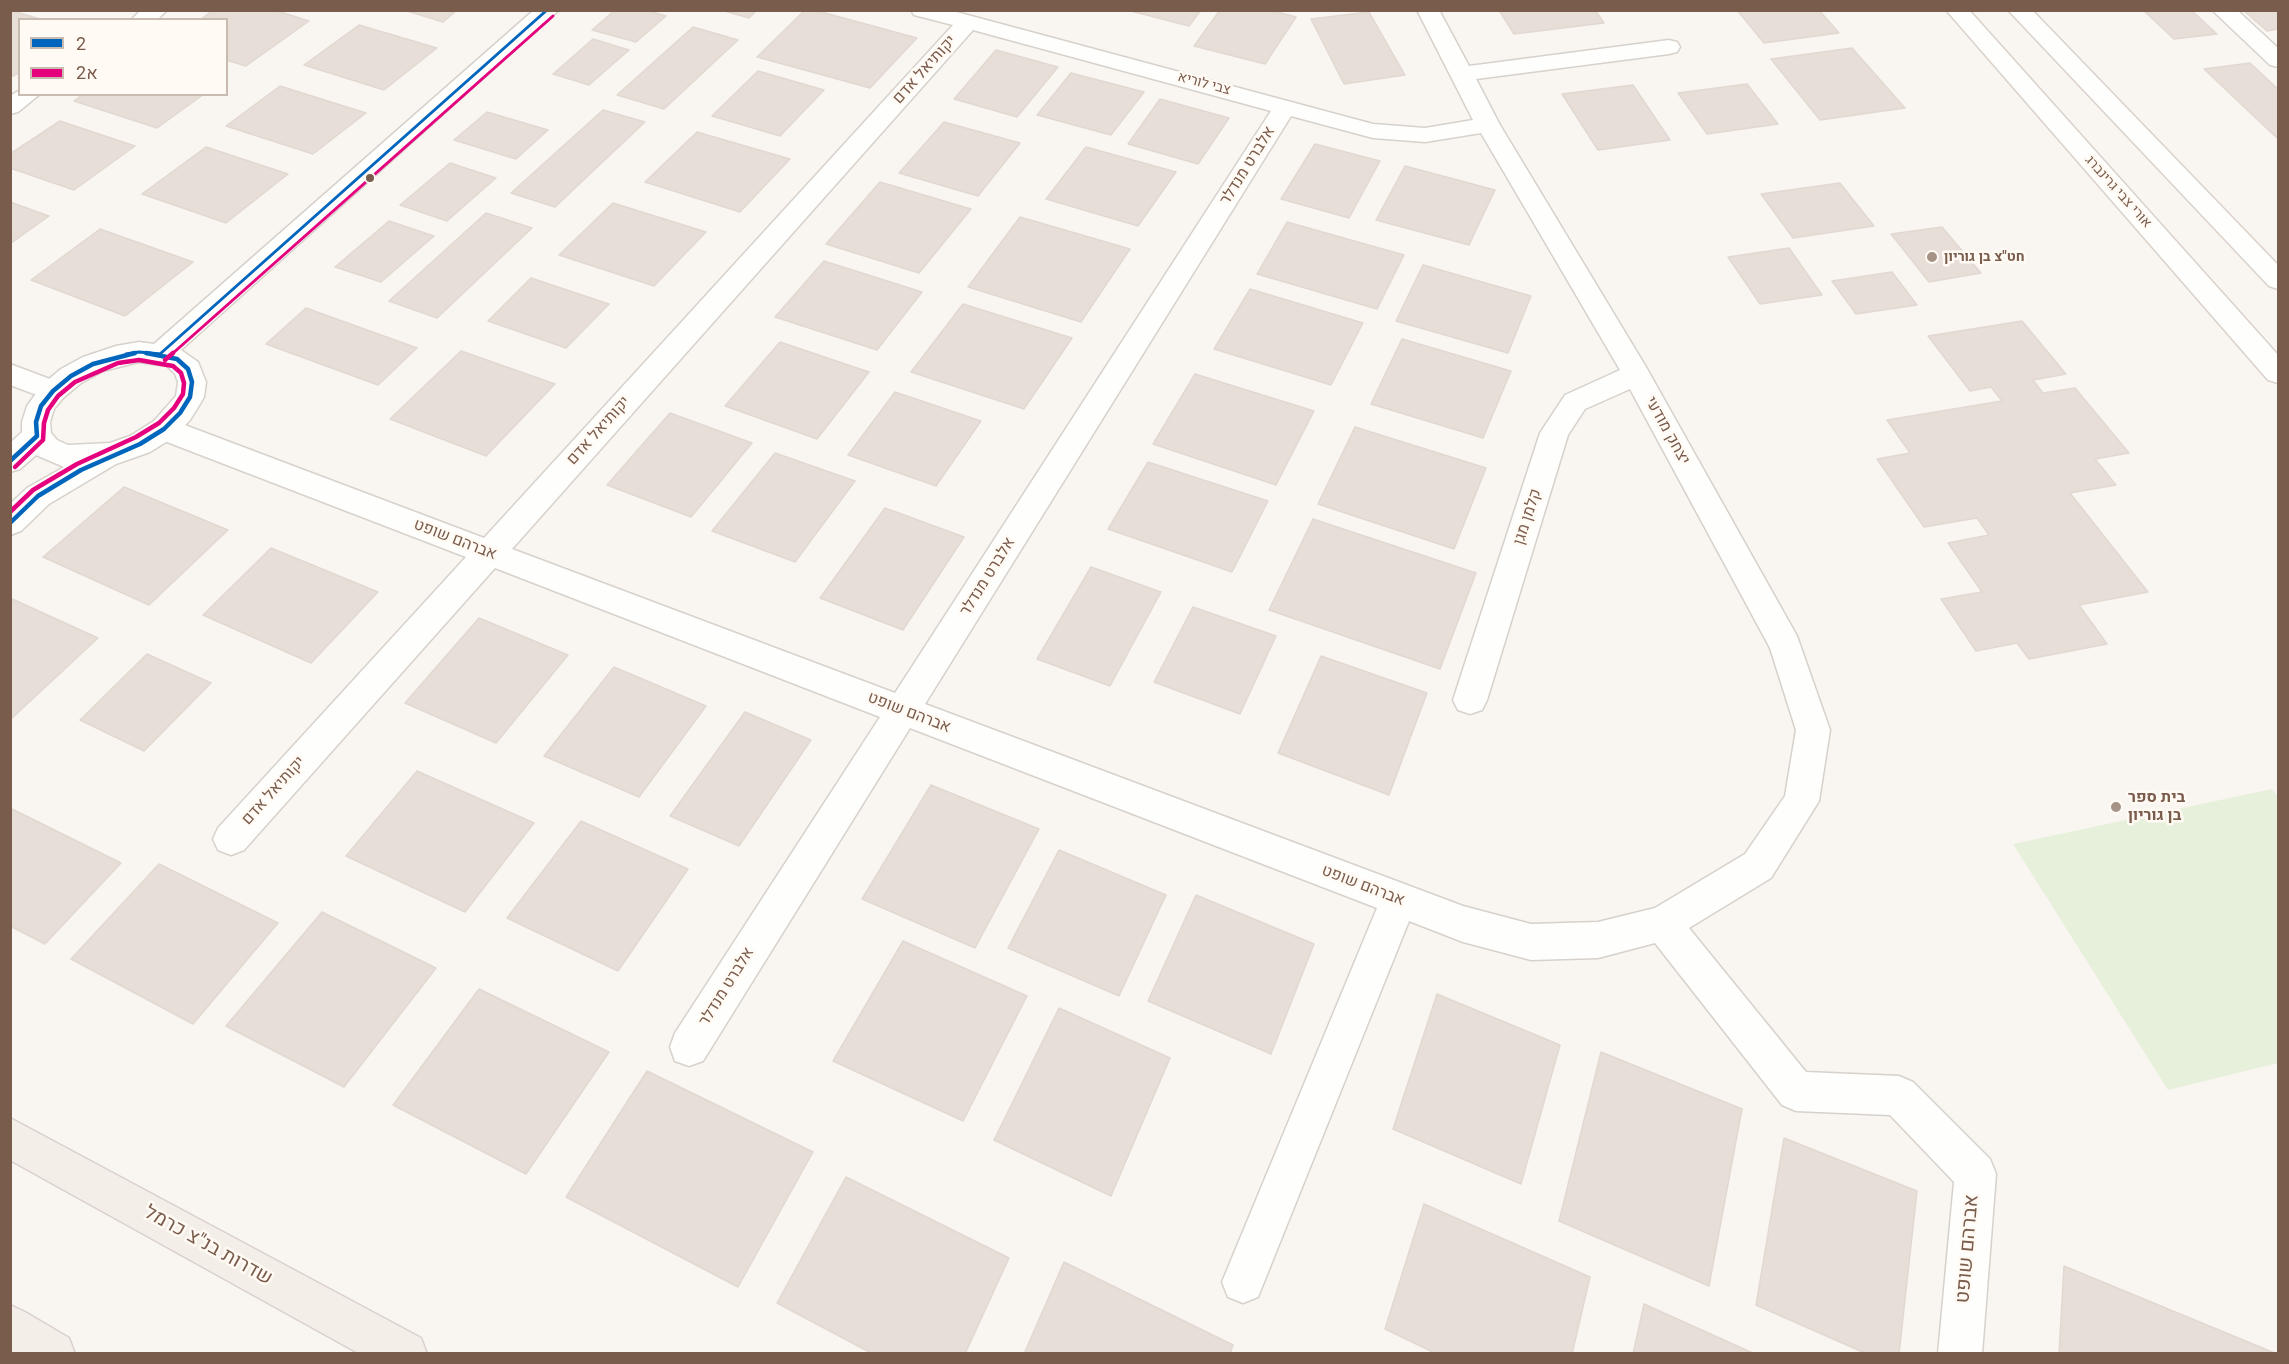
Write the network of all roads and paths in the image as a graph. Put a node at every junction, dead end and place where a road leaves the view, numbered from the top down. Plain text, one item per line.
1 (549, 10) edge
2 (922, 10) edge
3 (1428, 10) edge
4 (1957, 10) edge
5 (2019, 10) edge
6 (2223, 10) edge
7 (968, 22) junction
8 (1669, 47) dead end
9 (2278, 60) edge
10 (1463, 74) junction
11 (26, 96) edge
12 (1286, 106) junction
13 (10, 107) edge
14 (1488, 125) junction
15 (2278, 280) edge
16 (160, 354) junction
17 (2278, 373) edge
18 (10, 374) edge
19 (1636, 374) junction
20 (53, 391) junction
21 (164, 429) junction
22 (38, 436) junction
23 (112, 454) junction
24 (10, 461) edge
25 (10, 523) edge
26 (489, 553) junction
27 (1470, 700) dead end
28 (903, 711) junction
29 (231, 839) dead end
30 (1758, 866) joint
31 (1399, 899) junction
32 (1663, 924) junction
33 (689, 1047) dead end
34 (10, 1138) edge
35 (1243, 1282) dead end
36 (10, 1327) edge
37 (53, 1353) edge
38 (405, 1353) edge
39 (1960, 1353) edge

1 - 16 street
2 - 7 street, צבי לוריא
3 - 10 street, יצחק מודעי
4 - 17 street, אורי צבי גרינברג
5 - 15 street
6 - 9 street
7 - 12 street, צבי לוריא
7 - 26 street, יקותיאל אדם
8 - 10 street
10 - 14 street, יצחק מודעי
11 - 13 street
12 - 14 street, צבי לוריא
12 - 28 street, אלברט מנדלר
14 - 19 street, יצחק מודעי
16 - 20 street
16 - 21 street
18 - 20 street
19 - 27 street, קלמן מגן
19 - 30 street, יצחק מודעי
20 - 22 street
21 - 23 street
21 - 26 street, אברהם שופט
22 - 23 street
22 - 24 street
23 - 25 street
26 - 28 street, אברהם שופט
26 - 29 street, יקותיאל אדם
28 - 31 street, אברהם שופט
28 - 33 street, אלברט מנדלר
30 - 32 street, אברהם שופט
31 - 32 street, אברהם שופט
31 - 35 street
32 - 39 street, אברהם שופט
34 - 38 main road, שדרות בנ"צ כרמל
36 - 37 main road

